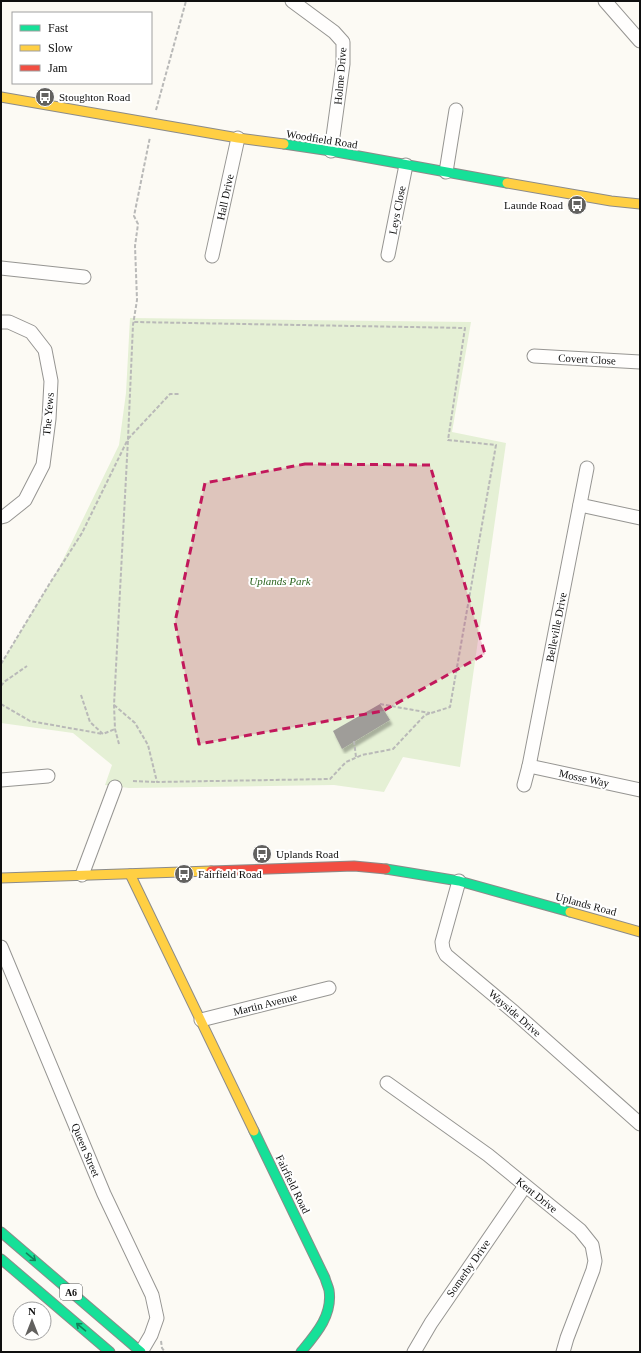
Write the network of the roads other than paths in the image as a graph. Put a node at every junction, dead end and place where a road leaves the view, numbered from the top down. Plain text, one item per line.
1 (292, 1) edge
2 (605, 1) edge
3 (640, 41) edge
4 (1, 97) edge
5 (456, 110) dead end
6 (238, 138) junction
7 (332, 151) junction
8 (406, 165) junction
9 (446, 172) junction
10 (640, 204) edge
11 (388, 255) dead end
12 (212, 256) dead end
13 (1, 268) edge
14 (84, 276) dead end
15 (1, 322) edge
16 (534, 356) dead end
17 (640, 362) edge
18 (587, 468) dead end
19 (580, 505) junction
20 (1, 517) edge
21 (640, 518) edge
22 (529, 766) junction
23 (48, 776) dead end
24 (1, 780) edge
25 (524, 785) dead end
26 (115, 786) dead end
27 (640, 790) edge
28 (130, 874) junction
29 (82, 875) junction
30 (1, 878) edge
31 (459, 881) junction
32 (640, 932) edge
33 (1, 947) edge
34 (329, 988) dead end
35 (201, 1020) junction
36 (387, 1083) dead end
37 (640, 1124) edge
38 (525, 1186) junction
39 (1, 1232) edge
40 (1, 1259) edge
41 (110, 1352) edge
42 (141, 1352) edge
43 (301, 1352) edge
44 (414, 1352) edge
45 (563, 1352) edge

1 - 7 street, Holme Drive
2 - 3 street
4 - 6 main road, Woodfield Road
5 - 9 street
6 - 7 main road, Woodfield Road
6 - 12 street, Hall Drive
7 - 8 main road, Woodfield Road
8 - 9 main road, Woodfield Road
8 - 11 street, Leys Close
9 - 10 main road, Woodfield Road
13 - 14 street
15 - 20 street, The Yews
16 - 17 street, Covert Close
18 - 19 street, Belleville Drive
19 - 21 street
19 - 22 street, Belleville Drive
22 - 25 street, Belleville Drive
22 - 27 street, Mosse Way
23 - 24 street
26 - 29 street
28 - 29 main road, Uplands Road
28 - 31 main road, Uplands Road
28 - 35 main road, Fairfield Road
29 - 30 main road, Uplands Road
31 - 32 main road, Uplands Road
31 - 37 street, Wayside Drive
33 - 42 street, Queen Street
34 - 35 street, Martin Avenue
35 - 43 main road, Fairfield Road
36 - 38 street, Kent Drive
38 - 44 street, Somerby Drive
38 - 45 street, Kent Drive
39 -> 42 main road, A6
41 -> 40 main road, A6

